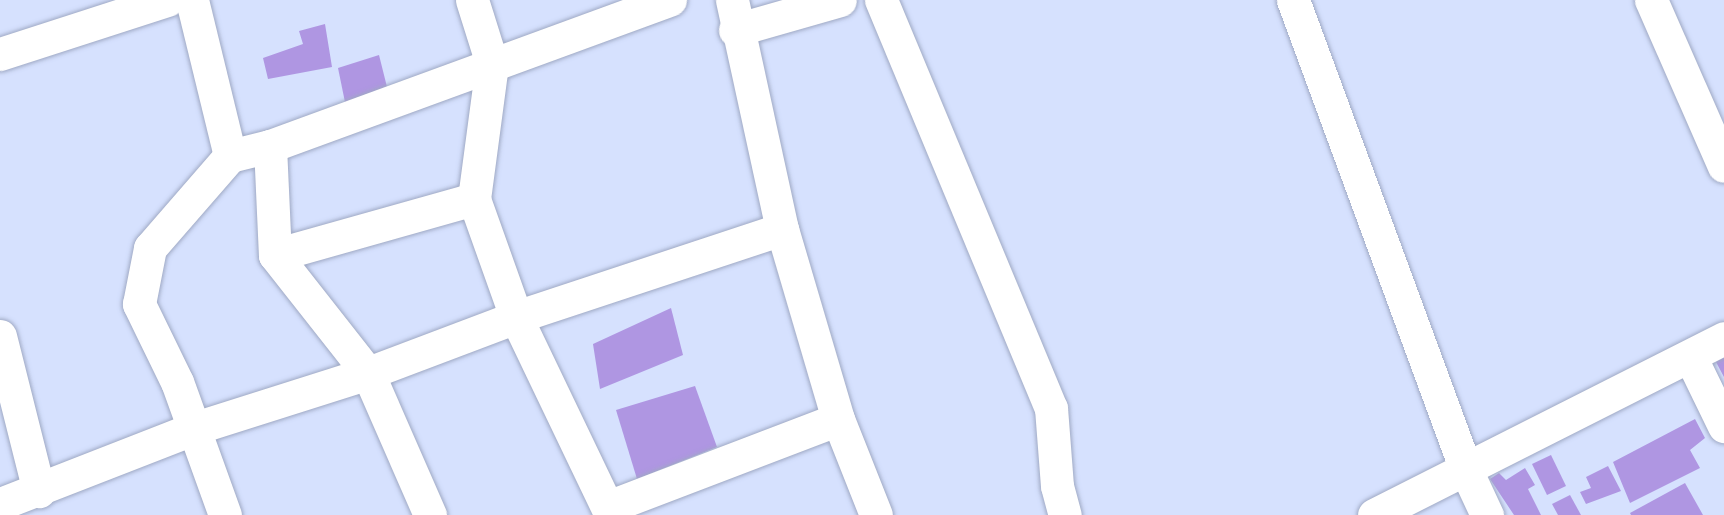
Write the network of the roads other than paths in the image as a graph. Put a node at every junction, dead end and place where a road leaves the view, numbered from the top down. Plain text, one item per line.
1 (167, 0) edge
2 (192, 0) edge
3 (472, 0) edge
4 (670, 0) edge
5 (840, 0) edge
6 (881, 0) edge
7 (1293, 0) edge
8 (1651, 0) edge
9 (733, 15) edge
10 (0, 54) edge
11 (492, 64) junction
12 (270, 146) junction
13 (230, 156) junction
14 (1724, 166) edge
15 (474, 199) junction
16 (782, 229) junction
17 (275, 255) junction
18 (516, 317) junction
19 (0, 336) edge
20 (1724, 338) edge
21 (1690, 356) junction
22 (368, 373) junction
23 (838, 419) junction
24 (1724, 426) edge
25 (195, 428) junction
26 (1466, 470) junction
27 (39, 491) junction
28 (0, 504) edge
29 (610, 511) edge
30 (225, 515) edge
31 (430, 515) edge
32 (876, 515) edge
33 (1065, 515) edge
34 (1374, 515) edge
35 (1487, 515) edge

1 - 10 street
2 - 13 street
3 - 11 street
4 - 11 street
5 - 9 street
6 - 33 street
7 - 26 street
8 - 14 street
9 - 16 street
11 - 12 street
11 - 15 street
12 - 13 street
12 - 17 street
13 - 25 street
15 - 17 street
15 - 18 street
16 - 18 street
16 - 23 street
17 - 22 street
18 - 22 street
18 - 29 street
19 - 27 street
20 - 21 street
21 - 24 street
21 - 26 street
22 - 25 street
22 - 31 street
23 - 29 street
23 - 32 street
25 - 27 street
25 - 30 street
26 - 34 street
26 - 35 street
27 - 28 street

